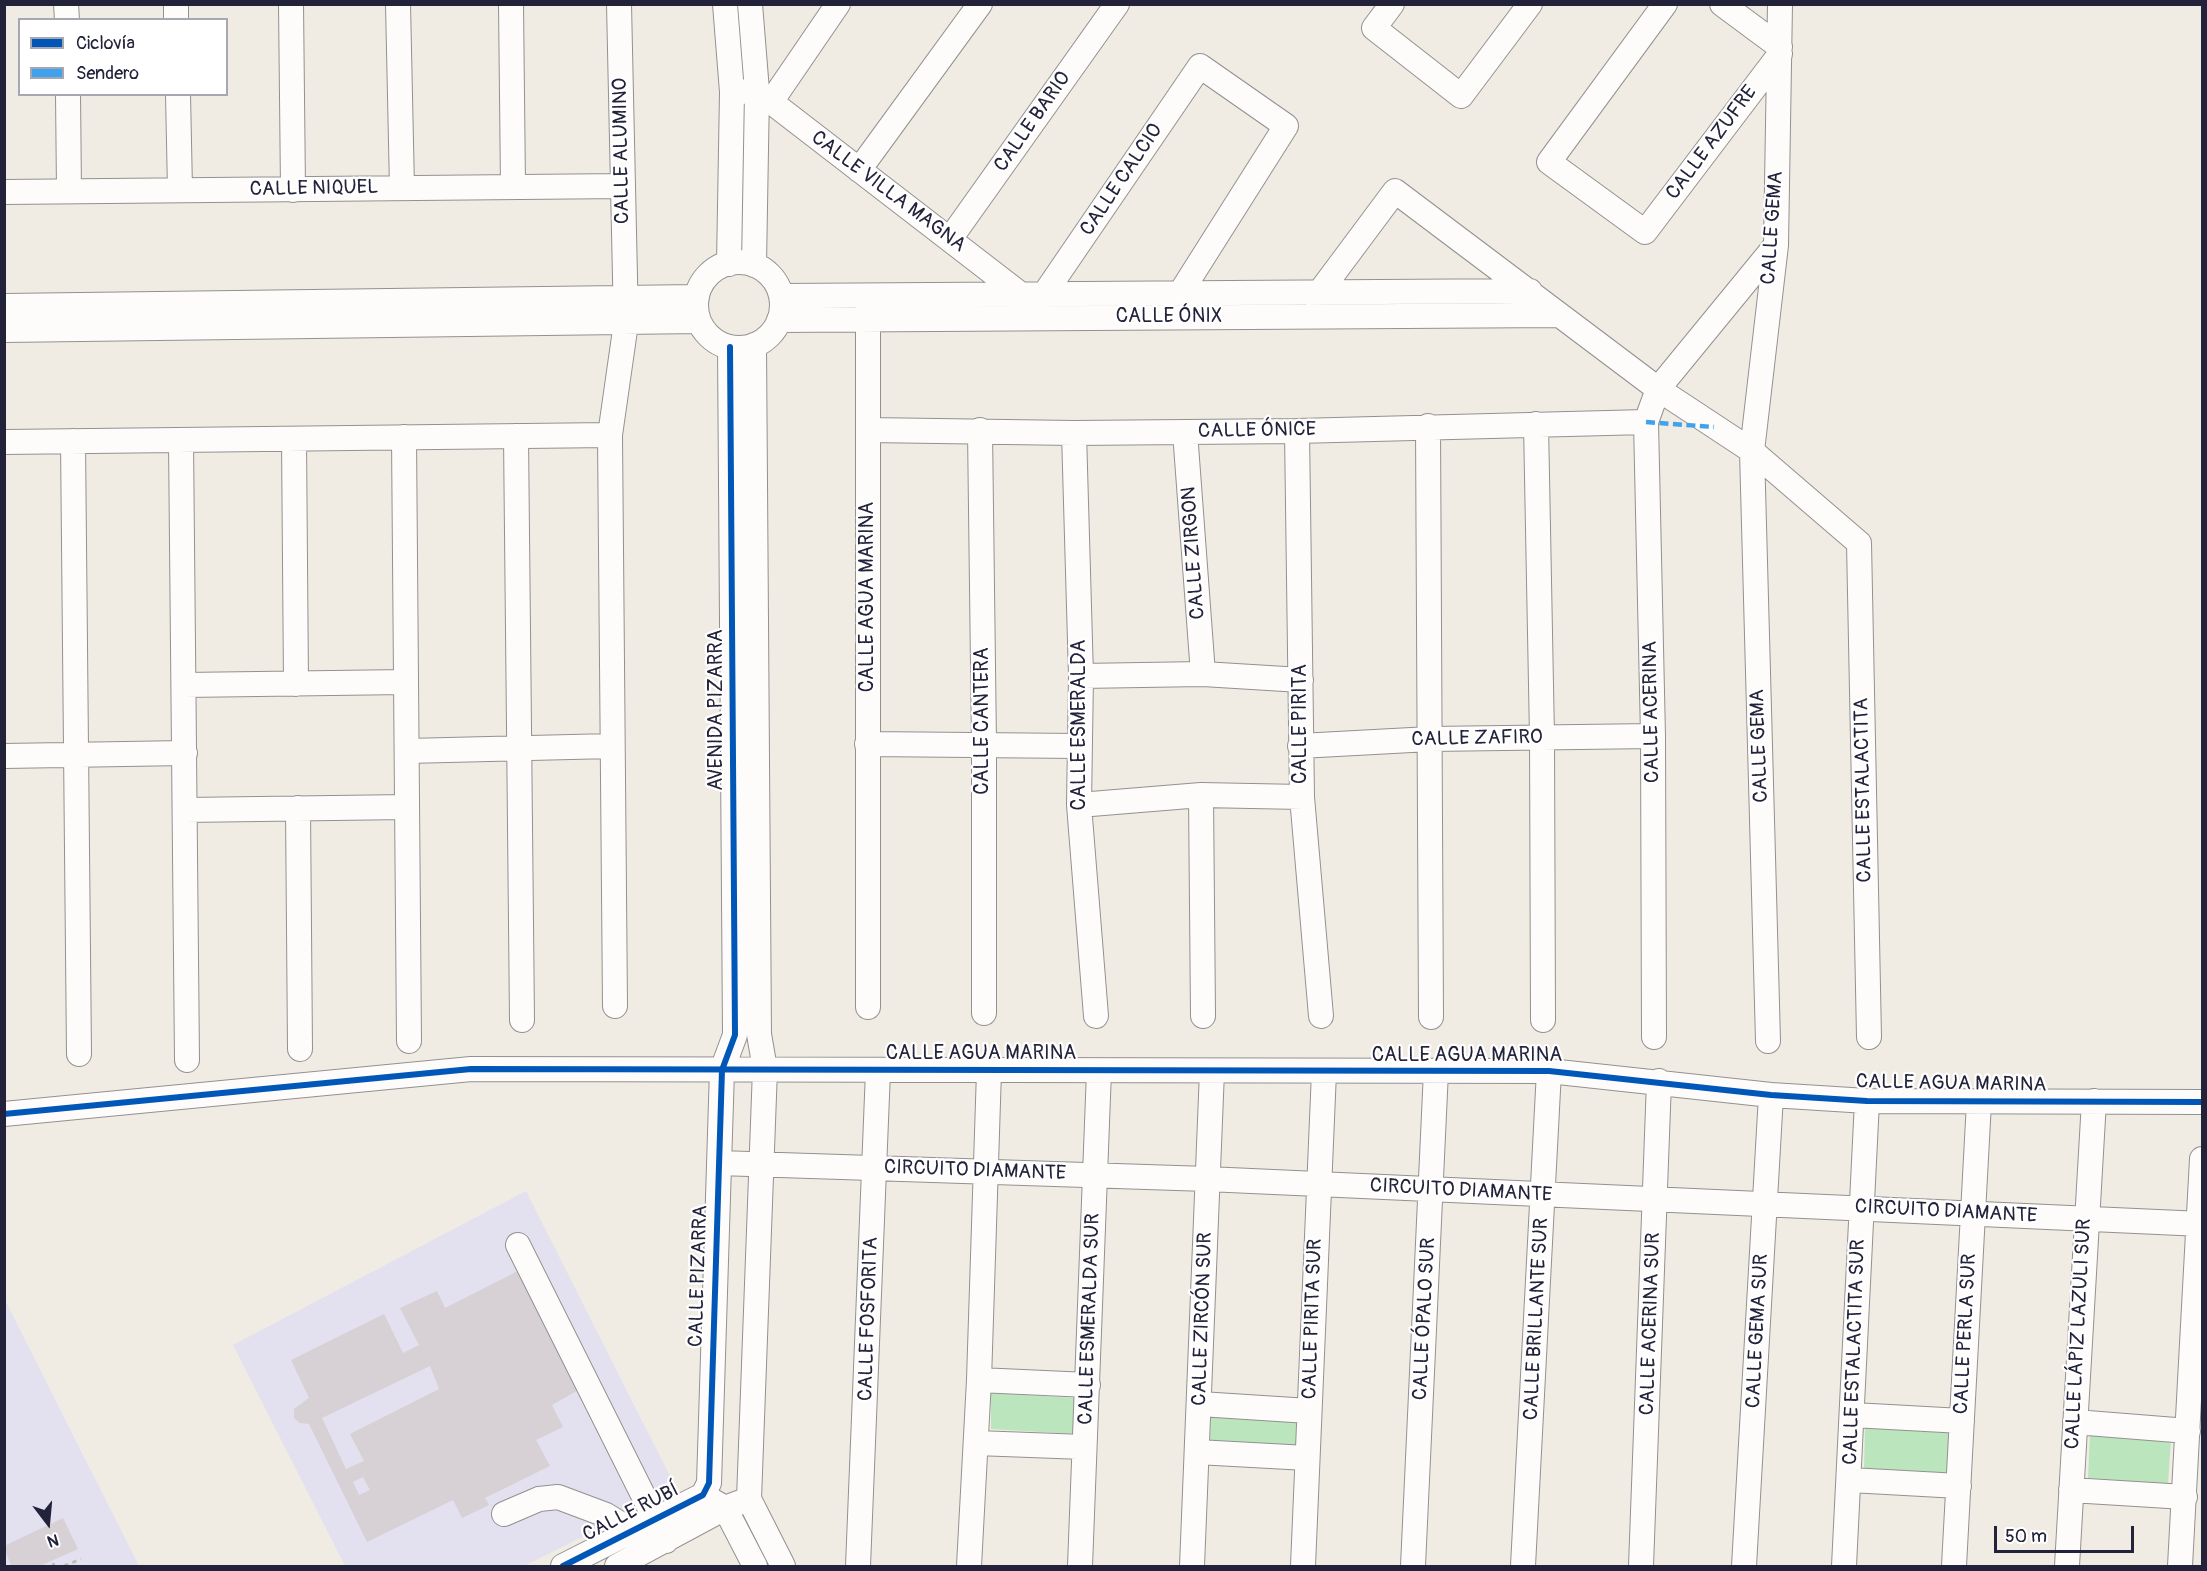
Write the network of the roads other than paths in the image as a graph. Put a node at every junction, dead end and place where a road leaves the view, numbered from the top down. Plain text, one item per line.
1 (291, 4) edge
2 (398, 4) edge
3 (511, 4) edge
4 (619, 4) edge
5 (725, 4) edge
6 (750, 4) edge
7 (838, 4) edge
8 (980, 4) edge
9 (1117, 4) edge
10 (1392, 4) edge
11 (1530, 4) edge
12 (1665, 4) edge
13 (1722, 4) edge
14 (1780, 4) edge
15 (1780, 51) junction
16 (732, 92) junction
17 (68, 96) edge
18 (178, 96) edge
19 (764, 97) junction
20 (859, 170) junction
21 (623, 186) junction
22 (513, 187) junction
23 (402, 188) junction
24 (180, 190) junction
25 (293, 190) junction
26 (69, 191) junction
27 (4, 192) edge
28 (950, 239) junction
29 (1776, 245) junction
30 (729, 264) junction
31 (754, 265) junction
32 (1530, 291) junction
33 (1181, 292) junction
34 (1019, 293) junction
35 (1045, 293) junction
36 (868, 295) junction
37 (781, 296) junction
38 (1733, 296) junction
39 (697, 297) junction
40 (626, 298) junction
41 (1318, 304) junction
42 (112, 305) junction
43 (4, 306) edge
44 (364, 314) junction
45 (1559, 315) junction
46 (1038, 318) junction
47 (779, 320) junction
48 (699, 321) junction
49 (868, 321) junction
50 (626, 322) junction
51 (1765, 323) junction
52 (112, 329) junction
53 (4, 330) edge
54 (754, 345) junction
55 (730, 347) junction
56 (1658, 389) junction
57 (1646, 422) junction
58 (1536, 424) junction
59 (1428, 426) junction
60 (869, 430) junction
61 (980, 430) junction
62 (1297, 431) junction
63 (1185, 432) junction
64 (1074, 433) junction
65 (610, 435) junction
66 (516, 436) junction
67 (404, 437) junction
68 (294, 439) junction
69 (181, 440) junction
70 (73, 441) junction
71 (4, 442) edge
72 (1752, 451) junction
73 (732, 575) junction
74 (757, 575) junction
75 (1203, 674) junction
76 (1081, 676) junction
77 (1301, 680) junction
78 (406, 682) junction
79 (296, 684) junction
80 (184, 685) junction
81 (1653, 736) junction
82 (1542, 737) junction
83 (1430, 739) junction
84 (867, 744) junction
85 (612, 746) junction
86 (984, 746) junction
87 (1078, 746) junction
88 (1300, 746) junction
89 (519, 749) junction
90 (407, 751) junction
91 (184, 753) junction
92 (76, 755) junction
93 (4, 756) edge
94 (734, 789) junction
95 (759, 790) junction
96 (1201, 795) junction
97 (1302, 797) junction
98 (1079, 805) junction
99 (407, 807) junction
100 (298, 808) junction
101 (185, 810) junction
102 (615, 1006) dead end
103 (868, 1007) dead end
104 (984, 1013) dead end
105 (1096, 1016) dead end
106 (1203, 1016) dead end
107 (1321, 1016) dead end
108 (1431, 1017) dead end
109 (522, 1020) dead end
110 (1543, 1020) dead end
111 (759, 1034) junction
112 (735, 1035) junction
113 (1654, 1037) dead end
114 (1869, 1037) dead end
115 (410, 1041) dead end
116 (1768, 1041) dead end
117 (300, 1049) dead end
118 (79, 1054) dead end
119 (188, 1060) dead end
120 (722, 1070) junction
121 (765, 1070) junction
122 (878, 1071) junction
123 (988, 1071) junction
124 (1099, 1071) junction
125 (1212, 1071) junction
126 (1436, 1071) junction
127 (1549, 1071) junction
128 (1324, 1072) junction
129 (1659, 1081) junction
130 (1772, 1095) junction
131 (1867, 1101) junction
132 (1979, 1101) junction
133 (2094, 1101) junction
134 (2202, 1102) edge
135 (4, 1114) edge
136 (2202, 1159) edge
137 (719, 1163) junction
138 (761, 1163) junction
139 (875, 1167) junction
140 (985, 1171) junction
141 (1096, 1176) junction
142 (1207, 1179) junction
143 (1318, 1185) junction
144 (1430, 1189) junction
145 (1544, 1195) junction
146 (1656, 1199) junction
147 (1766, 1204) junction
148 (1861, 1208) junction
149 (1972, 1213) junction
150 (2085, 1218) junction
151 (2201, 1223) edge
152 (518, 1245) dead end
153 (979, 1380) junction
154 (1088, 1385) junction
155 (1200, 1404) junction
156 (1309, 1411) junction
157 (1853, 1415) junction
158 (1962, 1421) junction
159 (2075, 1422) junction
160 (2188, 1431) junction
161 (976, 1443) junction
162 (1084, 1447) junction
163 (1197, 1452) junction
164 (1307, 1458) junction
165 (1850, 1480) junction
166 (1959, 1486) junction
167 (706, 1489) junction
168 (2071, 1490) junction
169 (2185, 1497) junction
170 (748, 1499) junction
171 (725, 1508) junction
172 (504, 1514) dead end
173 (655, 1520) junction
174 (632, 1531) junction
175 (666, 1541) junction
176 (563, 1566) edge
177 (617, 1566) edge
178 (755, 1566) edge
179 (783, 1566) edge
180 (858, 1566) edge
181 (969, 1566) edge
182 (1080, 1566) edge
183 (1192, 1566) edge
184 (1303, 1566) edge
185 (1413, 1566) edge
186 (1523, 1566) edge
187 (1641, 1566) edge
188 (1744, 1566) edge
189 (1844, 1566) edge
190 (1954, 1566) edge
191 (2067, 1566) edge
192 (2180, 1566) edge

1 - 25 street
2 - 23 street
3 - 22 street
4 - 21 street, CALLE ALUMINO
5 - 16 street
6 - 19 street
7 - 19 street
8 - 20 street
9 - 28 street, CALLE BARIO
10 - 11 street
12 - 15 street, CALLE AZUFRE
13 - 15 street
14 - 15 street, CALLE GEMA
15 - 29 street, CALLE GEMA
16 - 19 street
16 - 30 street
17 - 26 street
18 - 24 street
19 - 20 street, CALLE VILLA MAGNA
19 - 31 street
20 - 28 street, CALLE VILLA MAGNA
21 - 22 street, CALLE NIQUEL
21 - 40 street, CALLE ALUMINO
22 - 23 street, CALLE NIQUEL
23 - 25 street, CALLE NIQUEL
24 - 25 street, CALLE NIQUEL
24 - 26 street, CALLE NIQUEL
26 - 27 street, CALLE NIQUEL
28 - 34 street, CALLE VILLA MAGNA
29 - 38 street, CALLE ACERINA
29 - 51 street, CALLE GEMA
30 - 31 street
30 - 39 street
31 - 37 street
32 - 41 street, CALLE ÓNIX
32 - 41 street
32 - 45 street
33 - 35 street, CALLE ÓNIX
33 - 35 street, CALLE CALCIO
33 - 41 street, CALLE ÓNIX
34 - 35 street, CALLE ÓNIX
34 - 36 street, CALLE ÓNIX
34 - 46 street
35 - 46 street
36 - 37 street, CALLE ÓNIX
36 - 49 street, CALLE AGUA MARINA
37 - 47 street
38 - 51 street
38 - 56 street, CALLE ACERINA
39 - 40 street
39 - 48 street
40 - 44 street
40 - 50 street, CALLE ALUMINO
41 - 45 street, CALLE ÓNIX
41 - 46 street, CALLE ÓNIX
42 - 43 street
42 - 44 street
42 - 52 street
44 - 50 street
44 - 52 street
45 - 56 street
46 - 49 street, CALLE ÓNIX
47 - 49 street, CALLE ÓNIX
47 - 54 street
48 - 50 street
48 - 55 street
49 - 60 street, CALLE AGUA MARINA
50 - 65 street, CALLE ALUMINO
51 - 72 street, CALLE GEMA
52 - 53 street
54 - 55 street
54 - 74 street, AVENIDA PIZARRA
55 - 73 street, AVENIDA PIZARRA
56 - 57 street, CALLE ACERINA
56 - 72 street
57 - 58 street, CALLE ÓNICE
57 - 81 street, CALLE ACERINA
58 - 59 street, CALLE ÓNICE
58 - 82 street
59 - 62 street, CALLE ÓNICE
59 - 83 street
60 - 61 street, CALLE ÓNICE
60 - 84 street, CALLE AGUA MARINA
61 - 64 street, CALLE ÓNICE
61 - 86 street, CALLE CANTERA
62 - 63 street, CALLE ÓNICE
62 - 77 street, CALLE PIRITA
63 - 64 street, CALLE ÓNICE
63 - 75 street, CALLE ZIRGON
64 - 76 street, CALLE ESMERALDA
65 - 66 street
65 - 85 street, CALLE ALUMINO
66 - 67 street
66 - 89 street
67 - 68 street
67 - 78 street
68 - 69 street
68 - 79 street
69 - 70 street
69 - 80 street
70 - 71 street
70 - 92 street
72 - 114 street, CALLE ESTALACTITA
72 - 116 street, CALLE GEMA
73 - 74 street
73 - 94 street, AVENIDA PIZARRA
74 - 95 street, AVENIDA PIZARRA
75 - 76 street
75 - 77 street
76 - 87 street, CALLE ESMERALDA
77 - 88 street, CALLE PIRITA
78 - 79 street
78 - 90 street
79 - 80 street
80 - 91 street
81 - 82 street, CALLE ZAFIRO
81 - 113 street, CALLE ACERINA
82 - 83 street, CALLE ZAFIRO
82 - 110 street
83 - 88 street, CALLE ZAFIRO
83 - 108 street
84 - 86 street
84 - 103 street, CALLE AGUA MARINA
85 - 89 street
85 - 102 street, CALLE ALUMINO
86 - 87 street
86 - 104 street, CALLE CANTERA
87 - 98 street, CALLE ESMERALDA
88 - 97 street, CALLE PIRITA
89 - 90 street
89 - 109 street
90 - 99 street
91 - 92 street
91 - 101 street
92 - 93 street
92 - 118 street
94 - 95 street
94 - 112 street, AVENIDA PIZARRA
95 - 111 street, AVENIDA PIZARRA
96 - 97 street
96 - 98 street
96 - 106 street
97 - 107 street, CALLE PIRITA
98 - 105 street, CALLE ESMERALDA
99 - 100 street
99 - 115 street
100 - 101 street
100 - 117 street
101 - 119 street
111 - 112 street
111 - 121 street, AVENIDA PIZARRA
112 - 120 street, AVENIDA PIZARRA
120 - 121 street, CALLE AGUA MARINA
120 - 135 street, CALLE AGUA MARINA
120 - 137 street, CALLE PIZARRA
121 - 122 street, CALLE AGUA MARINA
121 - 138 street
122 - 123 street, CALLE AGUA MARINA
122 - 139 street, CALLE FOSFORITA
123 - 124 street, CALLE AGUA MARINA
123 - 140 street, CALLE AGUA MARINA
124 - 125 street, CALLE AGUA MARINA
124 - 141 street, CALLE ESMERALDA SUR
125 - 128 street, CALLE AGUA MARINA
125 - 142 street, CALLE ZIRCÓN SUR
126 - 127 street, CALLE AGUA MARINA
126 - 128 street, CALLE AGUA MARINA
126 - 144 street, CALLE ÓPALO SUR
127 - 129 street, CALLE AGUA MARINA
127 - 145 street, CALLE BRILLANTE SUR
128 - 143 street, CALLE PIRITA SUR
129 - 130 street, CALLE AGUA MARINA
129 - 146 street, CALLE ACERINA SUR
130 - 131 street, CALLE AGUA MARINA
130 - 147 street, CALLE GEMA SUR
131 - 132 street, CALLE AGUA MARINA
131 - 148 street, CALLE ESTALACTITA SUR
132 - 133 street, CALLE AGUA MARINA
132 - 149 street, CALLE PERLA SUR
133 - 134 street, CALLE AGUA MARINA
133 - 150 street, CALLE LÁPIZ LAZULI SUR
136 - 151 street
137 - 138 street, CIRCUITO DIAMANTE
137 - 167 street, CALLE PIZARRA
138 - 139 street, CIRCUITO DIAMANTE
138 - 170 street
139 - 140 street, CIRCUITO DIAMANTE
139 - 180 street, CALLE FOSFORITA
140 - 141 street, CIRCUITO DIAMANTE
140 - 153 street, CALLE AGUA MARINA
141 - 142 street, CIRCUITO DIAMANTE
141 - 154 street, CALLE ESMERALDA SUR
142 - 143 street, CIRCUITO DIAMANTE
142 - 155 street, CALLE ZIRCÓN SUR
143 - 144 street, CIRCUITO DIAMANTE
143 - 156 street, CALLE PIRITA SUR
144 - 145 street, CIRCUITO DIAMANTE
144 - 185 street, CALLE ÓPALO SUR
145 - 146 street, CIRCUITO DIAMANTE
145 - 186 street, CALLE BRILLANTE SUR
146 - 147 street, CIRCUITO DIAMANTE
146 - 187 street, CALLE ACERINA SUR
147 - 148 street, CIRCUITO DIAMANTE
147 - 188 street, CALLE GEMA SUR
148 - 149 street, CIRCUITO DIAMANTE
148 - 157 street, CALLE ESTALACTITA SUR
149 - 150 street, CIRCUITO DIAMANTE
149 - 158 street, CALLE PERLA SUR
150 - 151 street, CIRCUITO DIAMANTE
150 - 159 street, CALLE LÁPIZ LAZULI SUR
151 - 160 street
152 - 173 street
153 - 154 street
153 - 161 street, CALLE AGUA MARINA
154 - 162 street, CALLE ESMERALDA SUR
155 - 156 street
155 - 163 street, CALLE ZIRCÓN SUR
156 - 164 street, CALLE PIRITA SUR
157 - 158 street
157 - 165 street, CALLE ESTALACTITA SUR
158 - 166 street, CALLE PERLA SUR
159 - 160 street
159 - 168 street, CALLE LÁPIZ LAZULI SUR
160 - 169 street
161 - 162 street
161 - 181 street, CALLE AGUA MARINA
162 - 182 street, CALLE ESMERALDA SUR
163 - 164 street
163 - 183 street, CALLE ZIRCÓN SUR
164 - 184 street, CALLE PIRITA SUR
165 - 166 street
165 - 189 street, CALLE ESTALACTITA SUR
166 - 190 street, CALLE PERLA SUR
167 - 170 street
167 - 171 street
167 - 173 street, CALLE RUBÍ
168 - 169 street
168 - 191 street, CALLE LÁPIZ LAZULI SUR
169 - 192 street
170 - 171 street, CALLE RUBÍ
170 - 179 street
171 - 175 street, CALLE RUBÍ
171 - 178 street
172 - 174 street
173 - 174 street, CALLE RUBÍ
173 - 175 street
174 - 176 street, CALLE RUBÍ
175 - 177 street, CALLE RUBÍ

